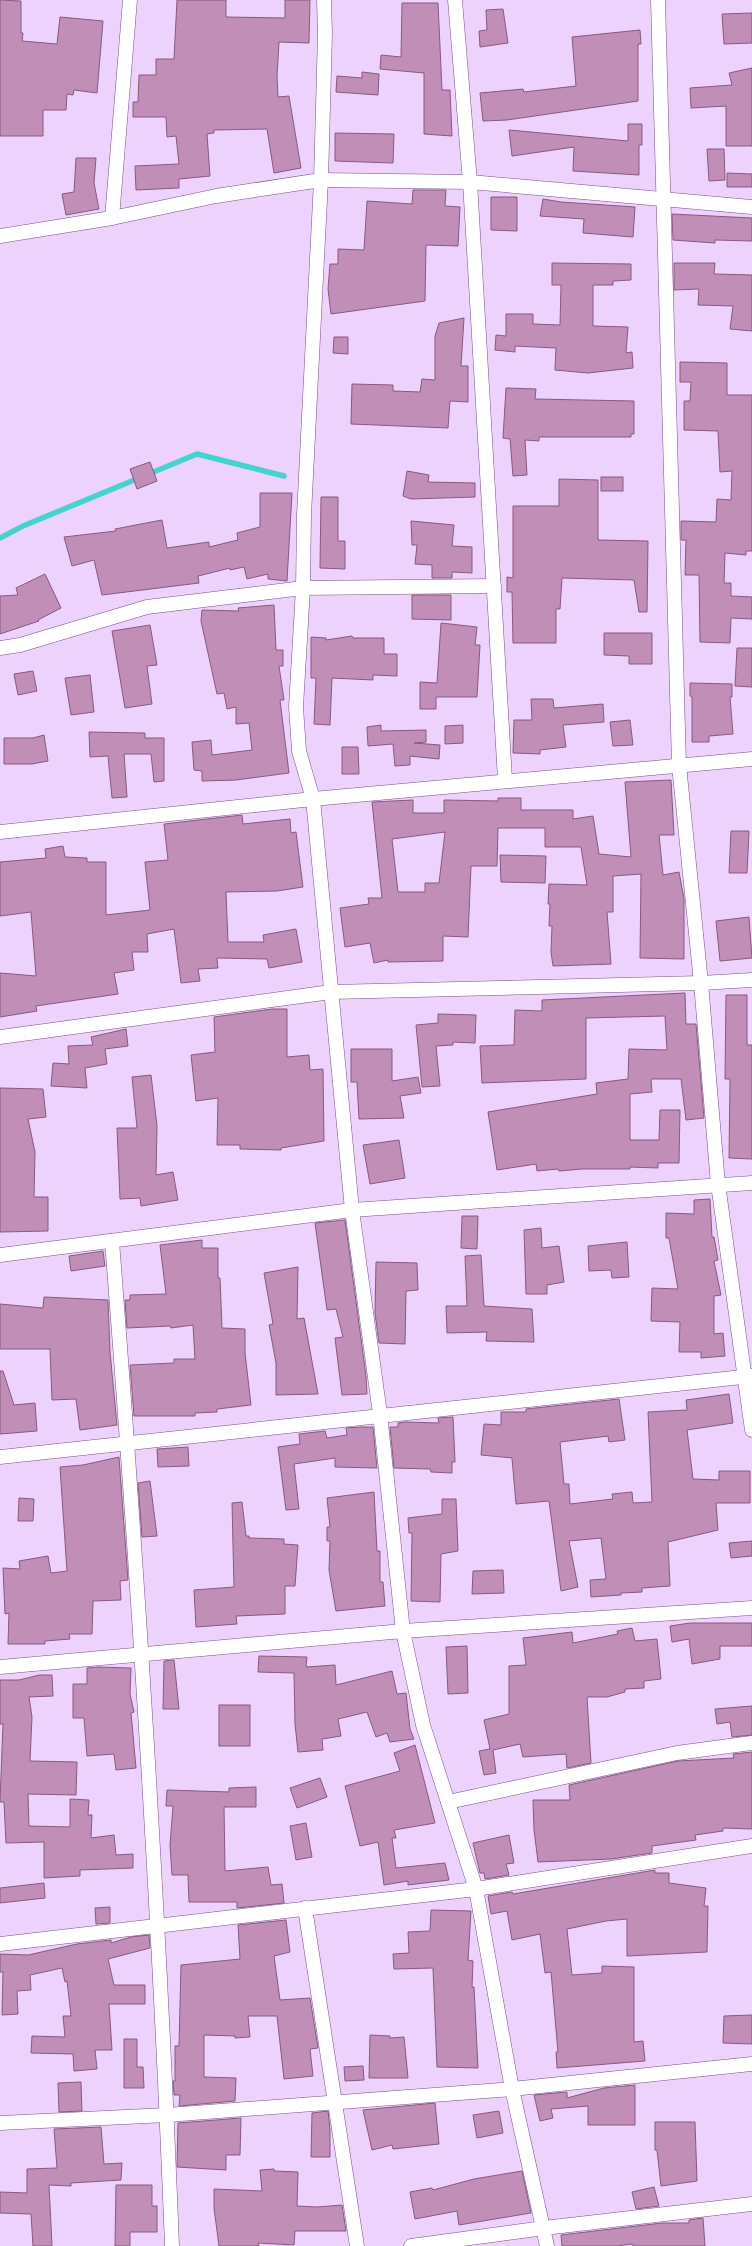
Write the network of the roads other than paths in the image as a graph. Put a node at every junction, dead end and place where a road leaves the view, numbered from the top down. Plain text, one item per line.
1 (130, 0) edge
2 (324, 0) edge
3 (456, 0) edge
4 (658, 0) edge
5 (321, 180) junction
6 (470, 182) junction
7 (663, 200) junction
8 (752, 207) edge
9 (112, 218) junction
10 (0, 236) edge
11 (494, 586) junction
12 (303, 588) junction
13 (0, 648) edge
14 (752, 759) edge
15 (679, 765) junction
16 (505, 780) junction
17 (312, 799) junction
18 (0, 832) edge
19 (752, 980) edge
20 (701, 983) junction
21 (331, 992) junction
22 (0, 1037) edge
23 (752, 1183) edge
24 (718, 1184) junction
25 (352, 1210) junction
26 (112, 1241) junction
27 (0, 1255) edge
28 (748, 1376) edge
29 (380, 1414) junction
30 (752, 1430) edge
31 (128, 1442) junction
32 (0, 1457) edge
33 (752, 1608) edge
34 (403, 1631) junction
35 (141, 1654) junction
36 (0, 1667) edge
37 (752, 1743) edge
38 (448, 1802) junction
39 (752, 1846) edge
40 (476, 1889) junction
41 (304, 1908) junction
42 (157, 1925) junction
43 (0, 1944) edge
44 (752, 2064) edge
45 (512, 2089) junction
46 (336, 2103) junction
47 (167, 2116) junction
48 (0, 2123) edge
49 (752, 2204) edge
50 (544, 2228) junction
51 (172, 2246) edge
52 (357, 2246) edge
53 (411, 2246) edge
54 (547, 2246) edge

1 - 9 street
2 - 5 street
3 - 6 street
4 - 7 street
5 - 6 street
5 - 9 street
5 - 12 street
6 - 7 street
6 - 11 street
7 - 8 street
7 - 15 street
9 - 10 street
11 - 12 street
11 - 16 street
12 - 13 street
12 - 17 street
14 - 15 street
15 - 16 street
15 - 20 street
16 - 17 street
17 - 18 street
17 - 21 street
19 - 20 street
20 - 21 street
20 - 24 street
21 - 22 street
21 - 25 street
23 - 24 street
24 - 25 street
24 - 28 street
25 - 26 street
25 - 29 street
26 - 27 street
26 - 31 street
28 - 29 street
28 - 30 street
29 - 31 street
29 - 34 street
31 - 32 street
31 - 35 street
33 - 34 street
34 - 35 street
34 - 38 street
35 - 36 street
35 - 42 street
37 - 38 street
38 - 40 street
39 - 40 street
40 - 41 street
40 - 45 street
41 - 42 street
41 - 46 street
42 - 43 street
42 - 47 street
44 - 45 street
45 - 46 street
45 - 50 street
46 - 47 street
46 - 52 street
47 - 48 street
47 - 51 street
49 - 50 street
50 - 53 street
50 - 54 street

